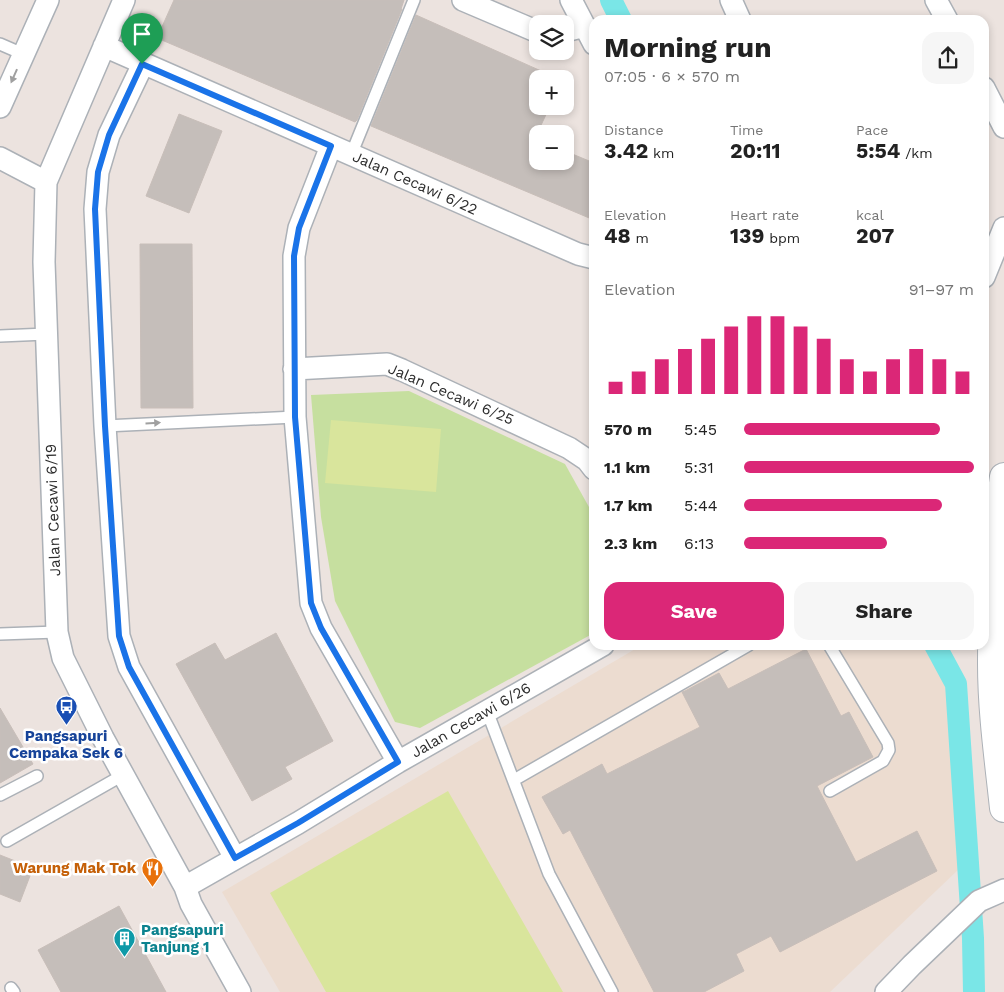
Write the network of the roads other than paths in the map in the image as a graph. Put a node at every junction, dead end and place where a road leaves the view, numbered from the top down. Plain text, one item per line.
1 (48, 0) edge
2 (124, 0) edge
3 (414, 0) edge
4 (463, 0) edge
5 (571, 0) edge
6 (731, 0) edge
7 (936, 0) edge
8 (738, 15) edge
9 (944, 15) edge
10 (529, 28) edge
11 (581, 34) edge
12 (0, 44) edge
13 (104, 46) junction
14 (23, 54) junction
15 (135, 61) junction
16 (989, 98) edge
17 (0, 107) edge
18 (1004, 127) edge
19 (331, 146) junction
20 (351, 155) junction
21 (0, 158) edge
22 (46, 182) junction
23 (1004, 228) edge
24 (589, 257) edge
25 (989, 265) edge
26 (46, 334) junction
27 (0, 336) edge
28 (294, 370) junction
29 (295, 417) junction
30 (105, 426) junction
31 (589, 462) edge
32 (1004, 477) edge
33 (58, 632) junction
34 (0, 634) edge
35 (594, 650) edge
36 (740, 650) edge
37 (832, 650) edge
38 (998, 665) edge
39 (487, 712) junction
40 (1001, 744) edge
41 (398, 762) junction
42 (123, 775) junction
43 (37, 776) dead end
44 (514, 780) junction
45 (830, 791) dead end
46 (0, 795) edge
47 (1004, 808) edge
48 (7, 841) dead end
49 (235, 858) junction
50 (185, 887) junction
51 (1004, 890) edge
52 (240, 992) edge
53 (612, 992) edge
54 (886, 992) edge

1 - 14 street
2 - 13 street, Jalan Cecawi 6/19
3 - 20 lane
4 - 10 street
5 - 11 street
6 - 8 street
7 - 9 street
12 - 14 lane
13 - 15 street, Jalan Cecawi 6/22
13 - 22 street, Jalan Cecawi 6/19
14 -> 17 street
15 - 19 street, Jalan Cecawi 6/22
15 - 30 street
16 - 18 street
19 - 20 street, Jalan Cecawi 6/22
19 - 28 street
20 - 24 street, Jalan Cecawi 6/22
21 - 22 street
22 - 26 street, Jalan Cecawi 6/19
23 - 25 street
26 - 27 lane
26 - 33 street, Jalan Cecawi 6/19
28 - 29 street
28 - 31 street, Jalan Cecawi 6/25
30 -> 29 lane
29 - 41 street
30 - 49 street
32 - 38 street
33 - 34 lane
33 - 42 street, Jalan Cecawi 6/19
35 - 39 street, Jalan Cecawi 6/26
36 - 44 lane
37 - 45 lane
38 - 40 street
39 - 41 street, Jalan Cecawi 6/26
39 - 44 lane
40 - 47 street
41 - 49 street, Jalan Cecawi 6/26
42 - 48 lane
42 - 50 street, Jalan Cecawi 6/19
43 - 46 lane
44 - 53 lane
49 - 50 street, Jalan Cecawi 6/26
50 - 52 street, Jalan Cecawi 6/19
51 - 54 street

